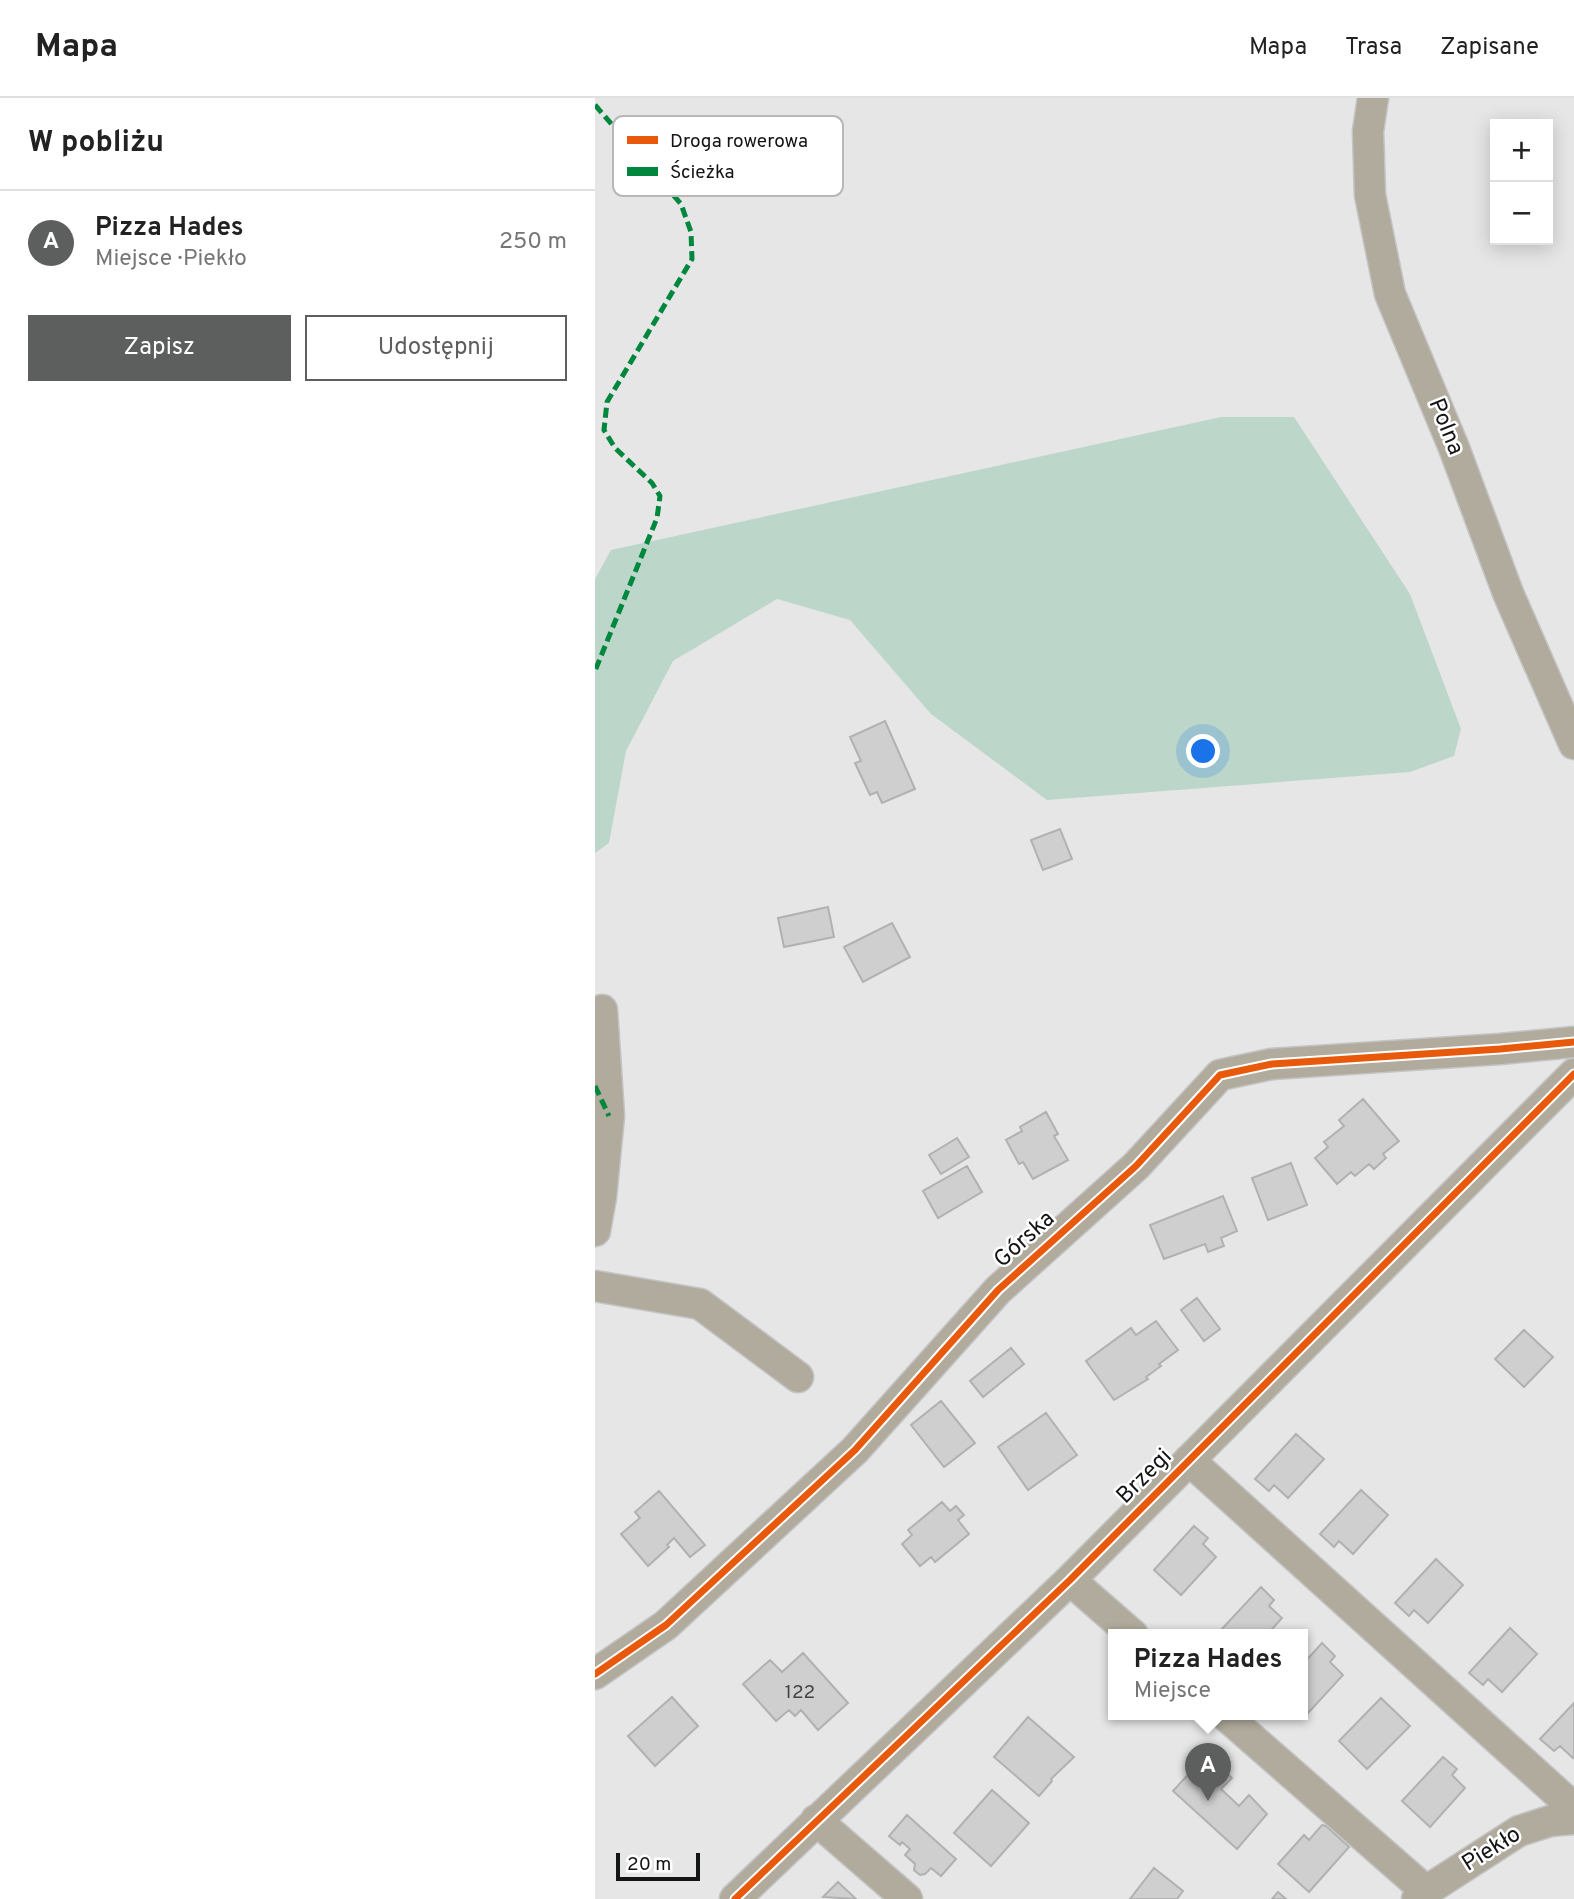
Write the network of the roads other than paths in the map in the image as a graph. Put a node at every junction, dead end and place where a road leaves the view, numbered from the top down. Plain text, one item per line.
1 (1373, 98) edge
2 (1574, 744) edge
3 (602, 1010) dead end
4 (1574, 1042) edge
5 (1574, 1074) edge
6 (595, 1231) edge
7 (595, 1286) edge
8 (798, 1377) dead end
9 (1189, 1460) junction
10 (1070, 1580) junction
11 (1126, 1629) edge
12 (595, 1674) edge
13 (1230, 1720) edge
14 (1574, 1808) edge
15 (1574, 1819) edge
16 (816, 1820) junction
17 (1422, 1895) edge
18 (741, 1897) edge
19 (907, 1899) edge

1 - 2 street, Polna
3 - 6 street
4 - 12 street, Górska
5 - 9 street, Brzegi
7 - 8 street
9 - 10 street, Brzegi
9 - 14 street
10 - 11 street
10 - 16 street, Brzegi
13 - 17 street
15 - 17 street, Piekło
16 - 18 street, Brzegi
16 - 19 street

